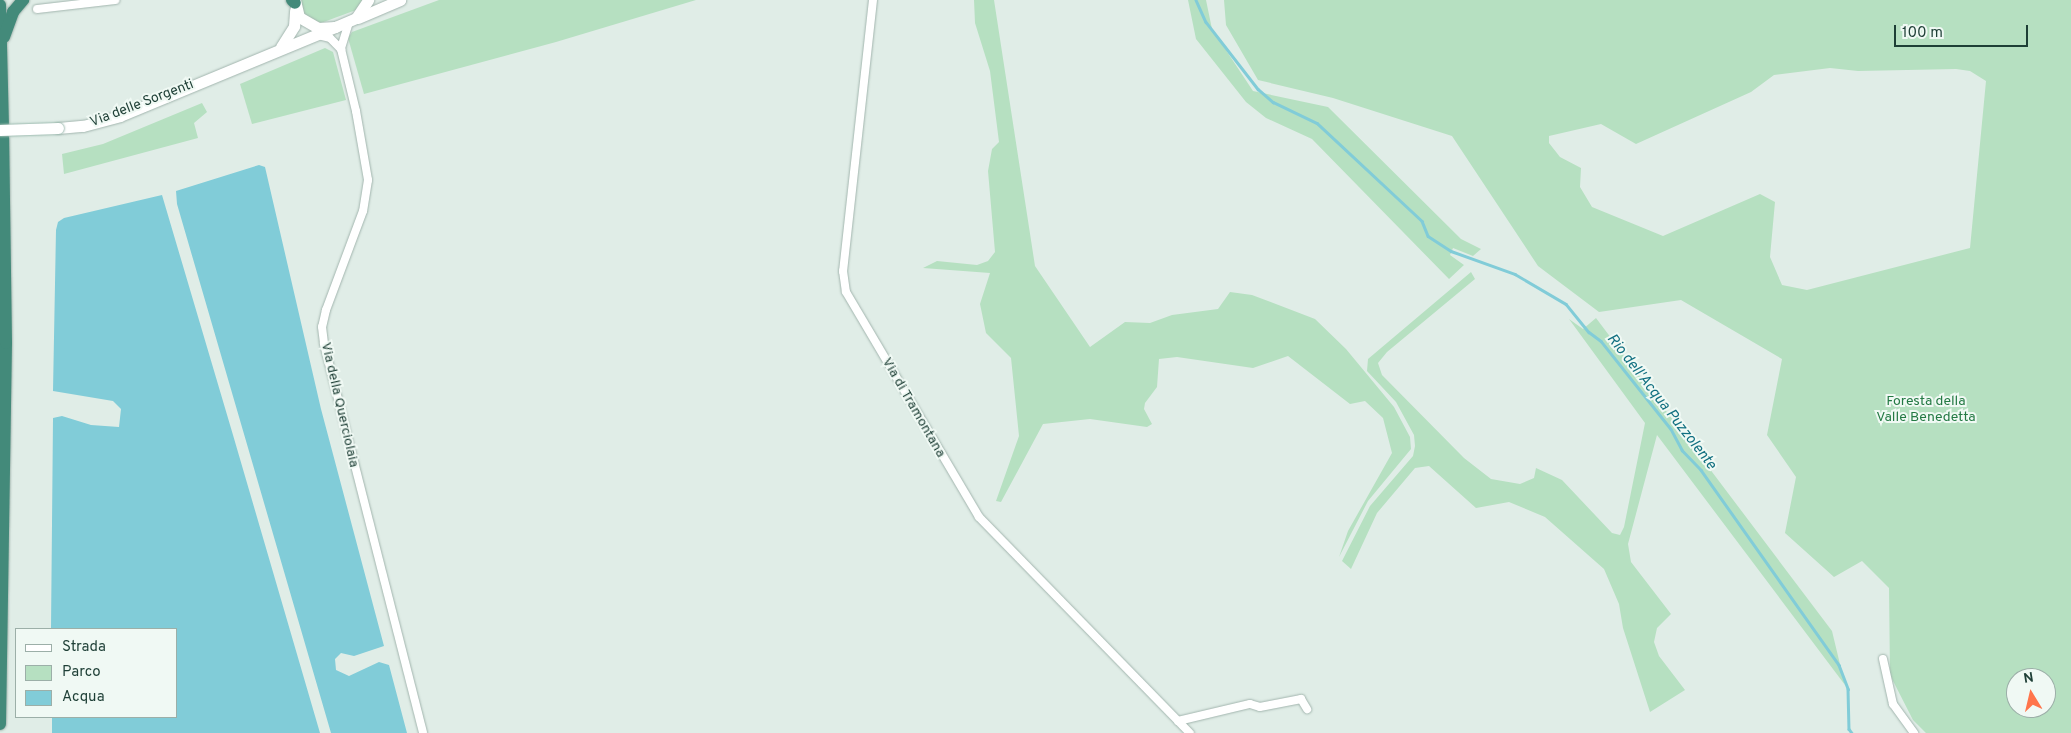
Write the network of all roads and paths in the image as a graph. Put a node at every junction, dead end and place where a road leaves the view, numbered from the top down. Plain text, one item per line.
1 (23, 0) edge
2 (115, 0) edge
3 (368, 0) edge
4 (400, 0) edge
5 (873, 0) edge
6 (294, 3) edge
7 (0, 5) edge
8 (37, 9) dead end
9 (353, 20) junction
10 (335, 27) junction
11 (316, 35) junction
12 (1, 47) edge
13 (341, 49) junction
14 (278, 50) junction
15 (2, 130) edge
16 (1883, 659) dead end
17 (1307, 708) dead end
18 (1178, 722) junction
19 (0, 724) edge
20 (423, 733) edge
21 (1190, 733) edge
22 (1914, 733) edge

1 - 12 highway
2 - 8 street
3 - 9 main road
4 - 9 main road, Via delle Sorgenti
5 - 18 street, Via di Tramontana
6 - 10 main road, Via delle Sorgenti
6 - 14 main road, Via delle Sorgenti
7 - 12 highway
9 - 10 main road, Via delle Sorgenti
9 - 13 street, Via della Querciolaia
10 - 11 main road, Via delle Sorgenti
11 - 13 street
11 - 14 main road, Via delle Sorgenti
12 - 15 highway
13 - 20 street, Via della Querciolaia
14 - 15 main road, Via delle Sorgenti, bridge
15 - 19 highway
16 - 22 street
17 - 18 street
18 - 21 street, Via di Tramontana

